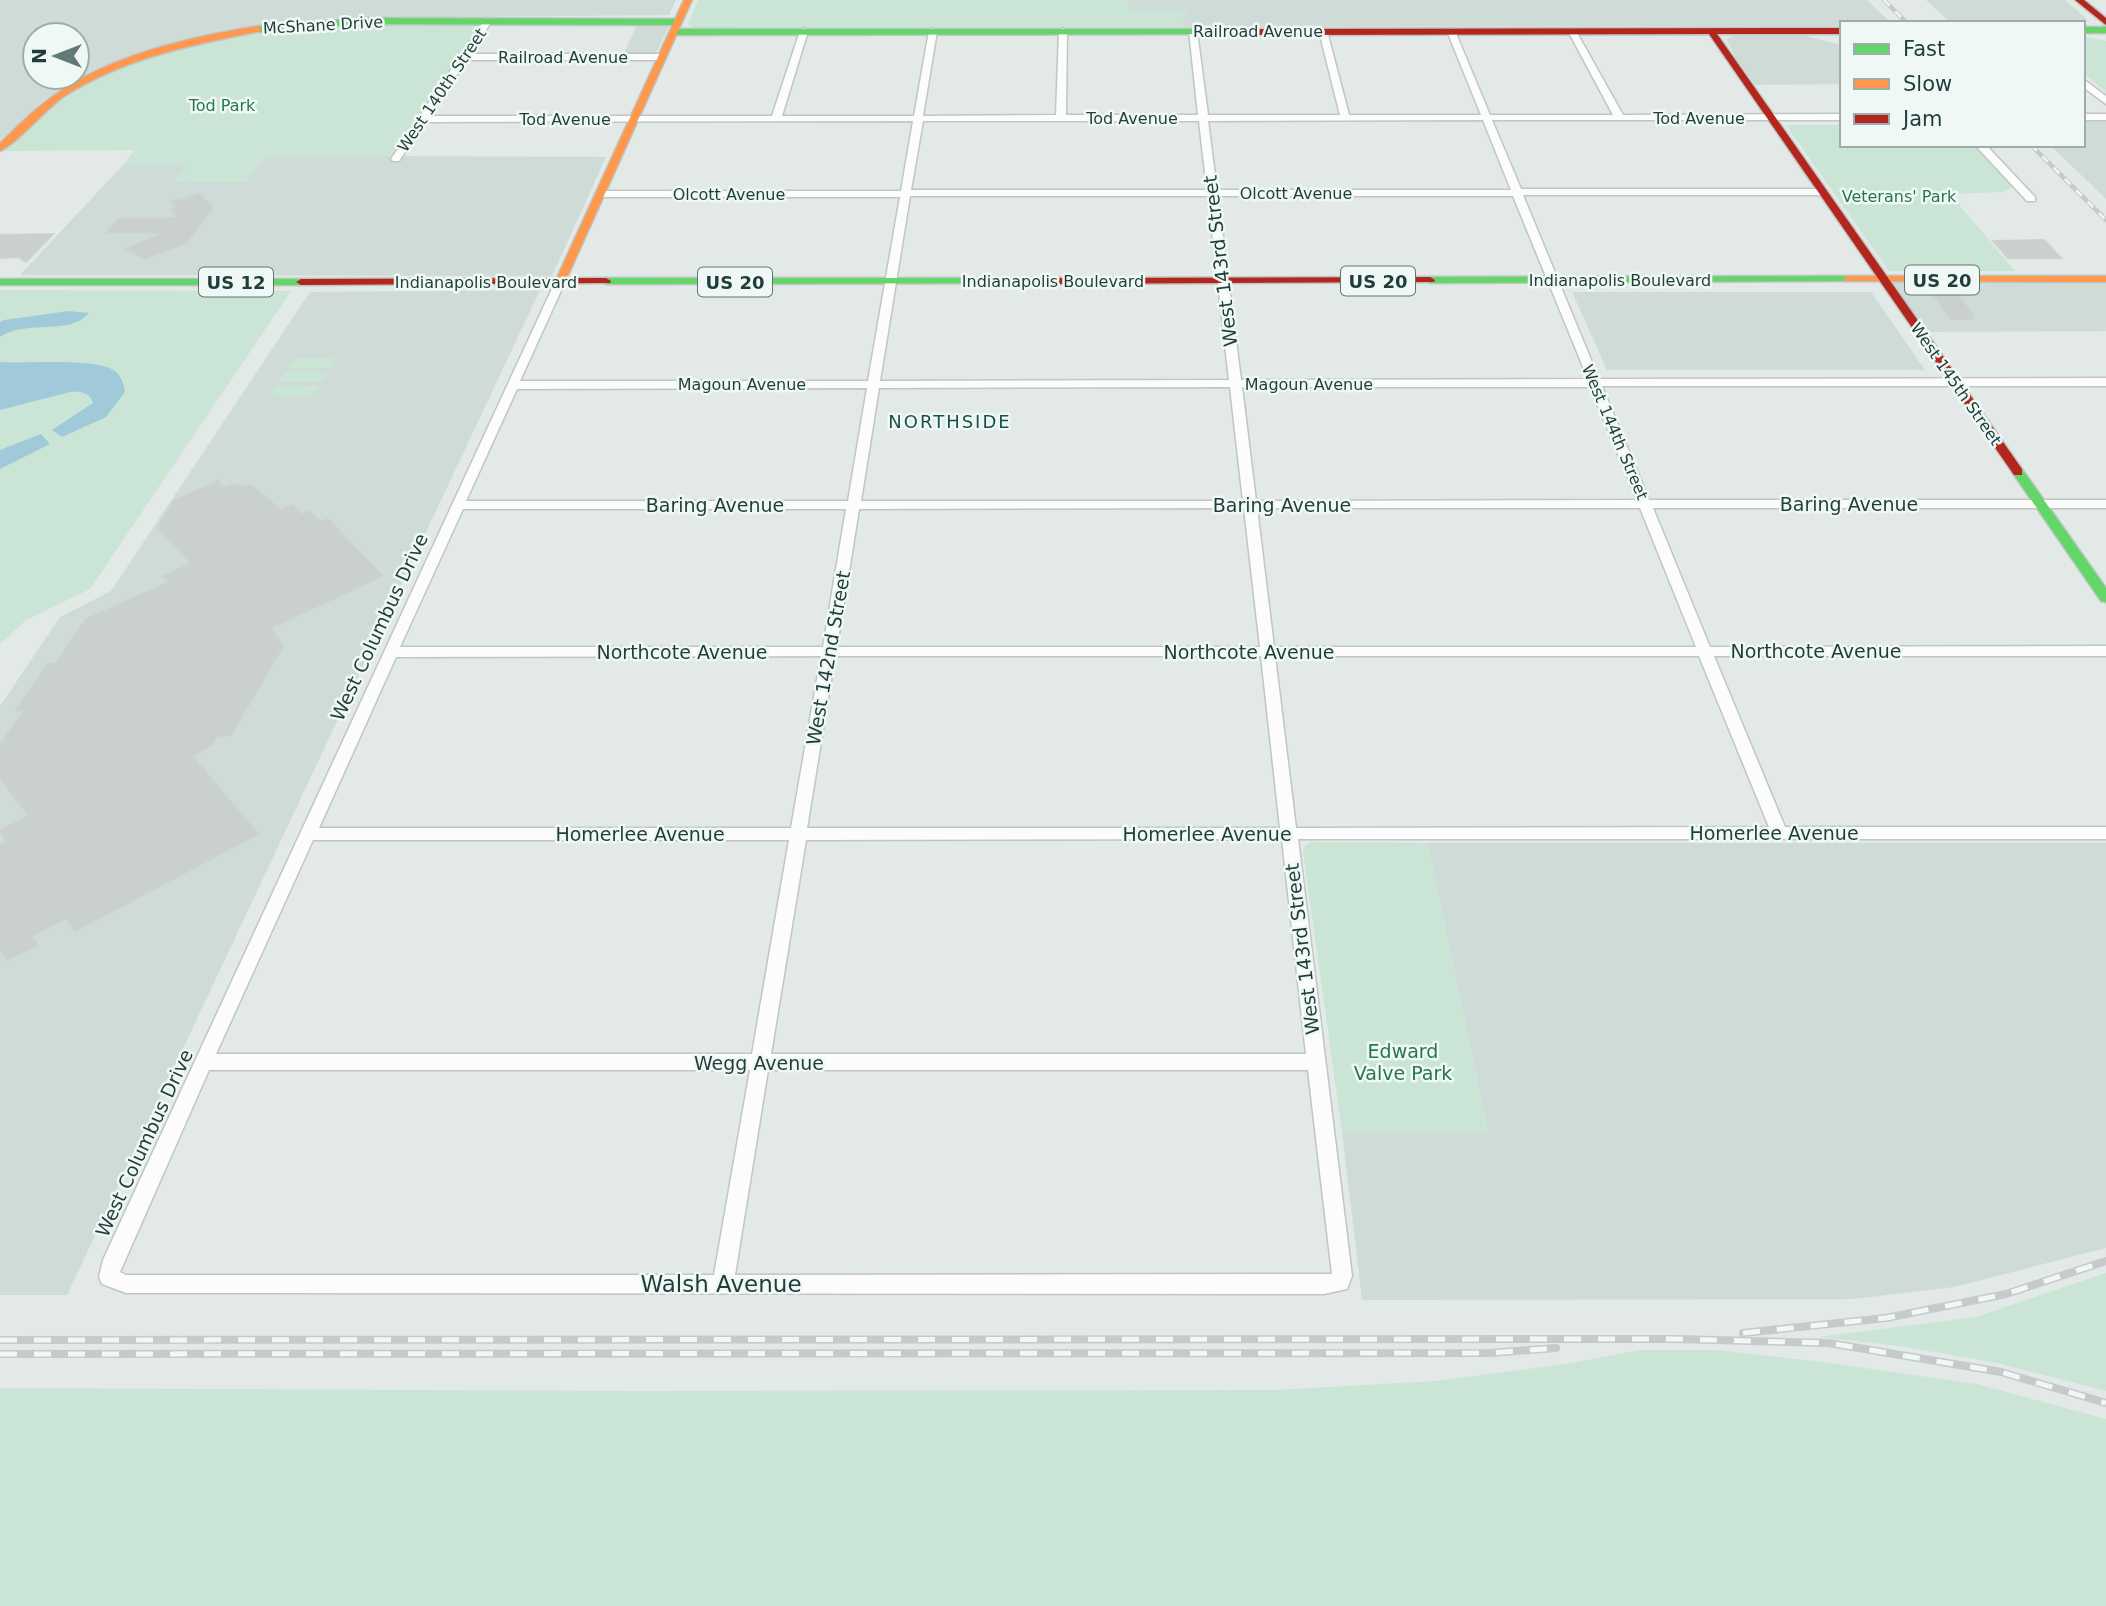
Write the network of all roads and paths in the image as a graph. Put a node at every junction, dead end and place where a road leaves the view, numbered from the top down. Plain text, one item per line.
1 (688, 0) edge
2 (2079, 0) edge
3 (488, 21) junction
4 (2106, 22) edge
5 (676, 27) junction
6 (2085, 30) edge
7 (2106, 30) edge
8 (933, 31) junction
9 (1063, 31) junction
10 (1193, 31) junction
11 (1322, 31) junction
12 (1451, 31) junction
13 (1572, 31) junction
14 (1711, 31) junction
15 (1840, 31) edge
16 (804, 32) junction
17 (464, 57) junction
18 (663, 57) junction
19 (2085, 84) edge
20 (2106, 101) edge
21 (1771, 117) junction
22 (1840, 117) edge
23 (2085, 117) edge
24 (2106, 117) edge
25 (919, 118) junction
26 (1061, 118) junction
27 (1203, 118) junction
28 (1345, 118) junction
29 (1487, 118) junction
30 (1620, 118) junction
31 (422, 119) junction
32 (634, 119) junction
33 (776, 119) junction
34 (1982, 147) edge
35 (0, 148) edge
36 (397, 159) dead end
37 (1518, 192) junction
38 (1823, 192) junction
39 (906, 193) junction
40 (1212, 193) junction
41 (600, 194) junction
42 (2031, 199) dead end
43 (2106, 279) edge
44 (1552, 280) junction
45 (1884, 280) junction
46 (891, 281) junction
47 (1223, 281) junction
48 (0, 282) edge
49 (560, 282) junction
50 (2106, 382) edge
51 (1595, 383) junction
52 (1956, 383) junction
53 (875, 384) junction
54 (1235, 384) junction
55 (513, 385) junction
56 (1645, 504) junction
57 (2040, 504) junction
58 (2106, 504) edge
59 (458, 505) junction
60 (854, 505) junction
61 (1250, 505) junction
62 (2106, 598) edge
63 (2106, 651) edge
64 (391, 652) junction
65 (830, 652) junction
66 (1266, 652) junction
67 (1705, 652) junction
68 (1779, 833) junction
69 (2106, 833) edge
70 (308, 834) junction
71 (799, 834) junction
72 (1288, 834) junction
73 (204, 1062) junction
74 (1315, 1062) junction
75 (761, 1063) junction
76 (108, 1272) joint
77 (1340, 1282) joint
78 (723, 1284) junction

1 - 5 street, West Columbus Drive
2 - 4 street
3 - 5 street, McShane Drive
3 - 17 street, West 140th Street
3 - 35 street, McShane Drive
5 - 16 street, Railroad Avenue
5 - 18 street, West Columbus Drive
6 - 7 street
8 - 9 street, Railroad Avenue
8 - 16 street, Railroad Avenue
8 - 25 street, West 142nd Street
9 - 10 street, Railroad Avenue
9 - 26 street
10 - 11 street, Railroad Avenue
10 - 27 street, West 143rd Street
11 - 12 street, Railroad Avenue
11 - 28 street
12 - 13 street, Railroad Avenue
12 - 29 street, West 144th Street
13 - 14 street, Railroad Avenue
13 - 30 street
14 - 15 street, Railroad Avenue
14 - 21 street, West 145th Street
16 - 33 street
17 - 18 street, Railroad Avenue
17 - 31 street, West 140th Street
18 - 32 street, West Columbus Drive
19 - 20 street
21 - 22 street, Tod Avenue
21 - 30 street, Tod Avenue
21 - 38 street, West 145th Street
23 - 24 street
25 - 26 street, Tod Avenue
25 - 33 street, Tod Avenue
25 - 39 street, West 142nd Street
26 - 27 street, Tod Avenue
27 - 28 street, Tod Avenue
27 - 40 street, West 143rd Street
28 - 29 street, Tod Avenue
29 - 30 street, Tod Avenue
29 - 37 street, West 144th Street
31 - 32 street, Tod Avenue
31 - 36 street, West 140th Street
32 - 33 street, Tod Avenue
32 - 41 street, West Columbus Drive
34 - 42 street
37 - 38 street, Olcott Avenue
37 - 40 street, Olcott Avenue
37 - 44 street, West 144th Street
38 - 45 street, West 145th Street
39 - 40 street, Olcott Avenue
39 - 41 street, Olcott Avenue
39 - 46 street, West 142nd Street
40 - 47 street, West 143rd Street
41 - 49 street, West Columbus Drive
43 - 45 street, Indianapolis Boulevard / US 20
44 - 45 street, Indianapolis Boulevard / US 20
44 - 47 street, Indianapolis Boulevard / US 20
44 - 51 street, West 144th Street
45 - 52 street, West 145th Street
46 - 47 street, Indianapolis Boulevard / US 20
46 - 49 street, Indianapolis Boulevard / US 20
46 - 53 street, West 142nd Street
47 - 54 street, West 143rd Street
48 - 49 street, Indianapolis Boulevard / US 12
49 - 55 street, West Columbus Drive
50 - 52 street, Magoun Avenue
51 - 52 street, Magoun Avenue
51 - 54 street, Magoun Avenue
51 - 56 street, West 144th Street
52 - 57 street, West 145th Street
53 - 54 street, Magoun Avenue
53 - 55 street, Magoun Avenue
53 - 60 street, West 142nd Street
54 - 61 street, West 143rd Street
55 - 59 street, West Columbus Drive
56 - 57 street, Baring Avenue
56 - 61 street, Baring Avenue
56 - 67 street, West 144th Street
57 - 58 street, Baring Avenue
57 - 62 street, West 145th Street
59 - 60 street, Baring Avenue
59 - 64 street, West Columbus Drive
60 - 61 street, Baring Avenue
60 - 65 street, West 142nd Street
61 - 66 street, West 143rd Street
63 - 67 street, Northcote Avenue
64 - 65 street, Northcote Avenue
64 - 70 street, West Columbus Drive
65 - 66 street, Northcote Avenue
65 - 71 street, West 142nd Street
66 - 67 street, Northcote Avenue
66 - 72 street, West 143rd Street
67 - 68 street, West 144th Street
68 - 69 street, Homerlee Avenue
68 - 72 street, Homerlee Avenue
70 - 71 street, Homerlee Avenue
70 - 73 street, West Columbus Drive
71 - 72 street, Homerlee Avenue
71 - 75 street, West 142nd Street
72 - 74 street, West 143rd Street
73 - 75 street, Wegg Avenue
73 - 76 street, West Columbus Drive
74 - 75 street, Wegg Avenue
74 - 77 street, West 143rd Street
75 - 78 street, West 142nd Street
76 - 78 street, Walsh Avenue
77 - 78 street, Walsh Avenue

